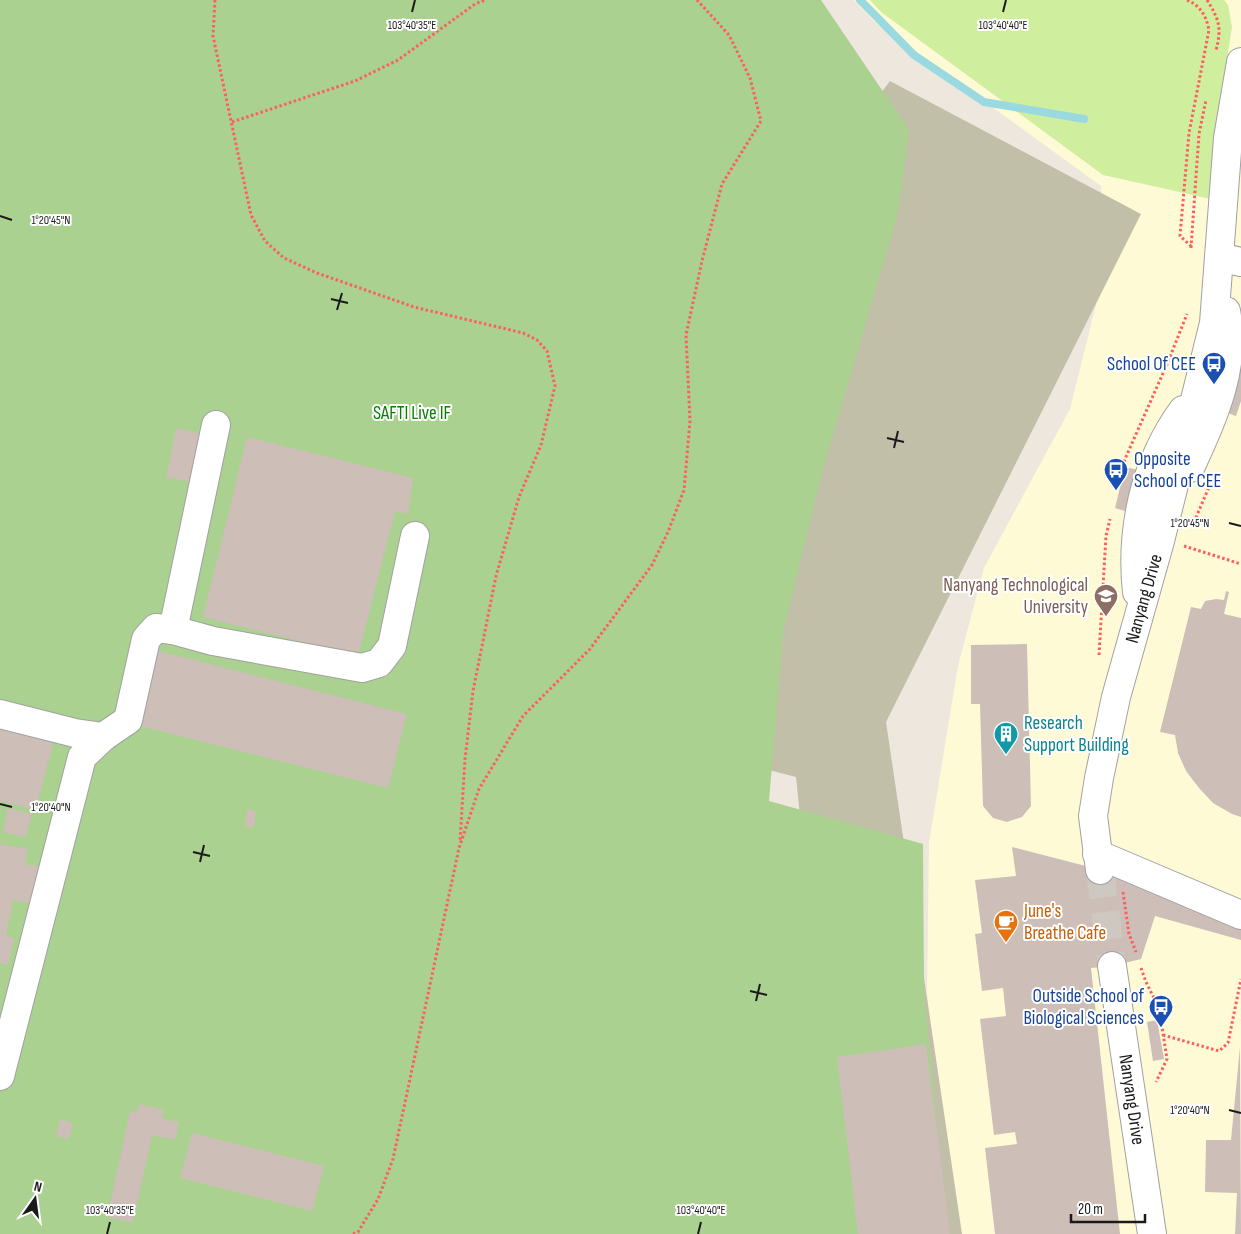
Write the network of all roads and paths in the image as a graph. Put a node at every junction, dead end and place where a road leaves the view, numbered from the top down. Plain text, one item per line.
1 (215, 0) edge
2 (485, 0) edge
3 (697, 0) edge
4 (1187, 0) edge
5 (1207, 0) edge
6 (1214, 57) dead end
7 (1241, 62) edge
8 (1206, 96) dead end
9 (232, 122) junction
10 (1226, 264) edge
11 (1188, 312) dead end
12 (1196, 392) junction
13 (216, 425) dead end
14 (1122, 468) dead end
15 (1169, 500) junction
16 (1111, 517) dead end
17 (415, 536) dead end
18 (1184, 546) dead end
19 (1241, 564) edge
20 (1140, 611) junction
21 (173, 630) junction
22 (1099, 658) dead end
23 (0, 714) edge
24 (103, 737) junction
25 (460, 848) junction
26 (1241, 914) edge
27 (1111, 958) tunnel mouth
28 (1241, 979) edge
29 (1163, 1035) dead end
30 (0, 1076) edge
31 (353, 1234) edge
32 (1152, 1234) edge

1 - 9 path
2 - 9 path
3 - 25 path
4 - 8 path
5 - 6 path
7 - 10 street, Nanyang Drive
9 - 25 path
10 - 12 street, Nanyang Drive
10 - 15 street
11 - 14 path
12 - 15 street, Nanyang Drive
12 - 20 street
13 - 21 street
15 - 20 street, Nanyang Drive
16 - 22 path
17 - 21 street
18 - 19 path
20 - 26 street, Nanyang Drive
21 - 24 street
23 - 24 street
24 - 30 street
25 - 31 path
27 - 32 street, Nanyang Drive
28 - 29 path

